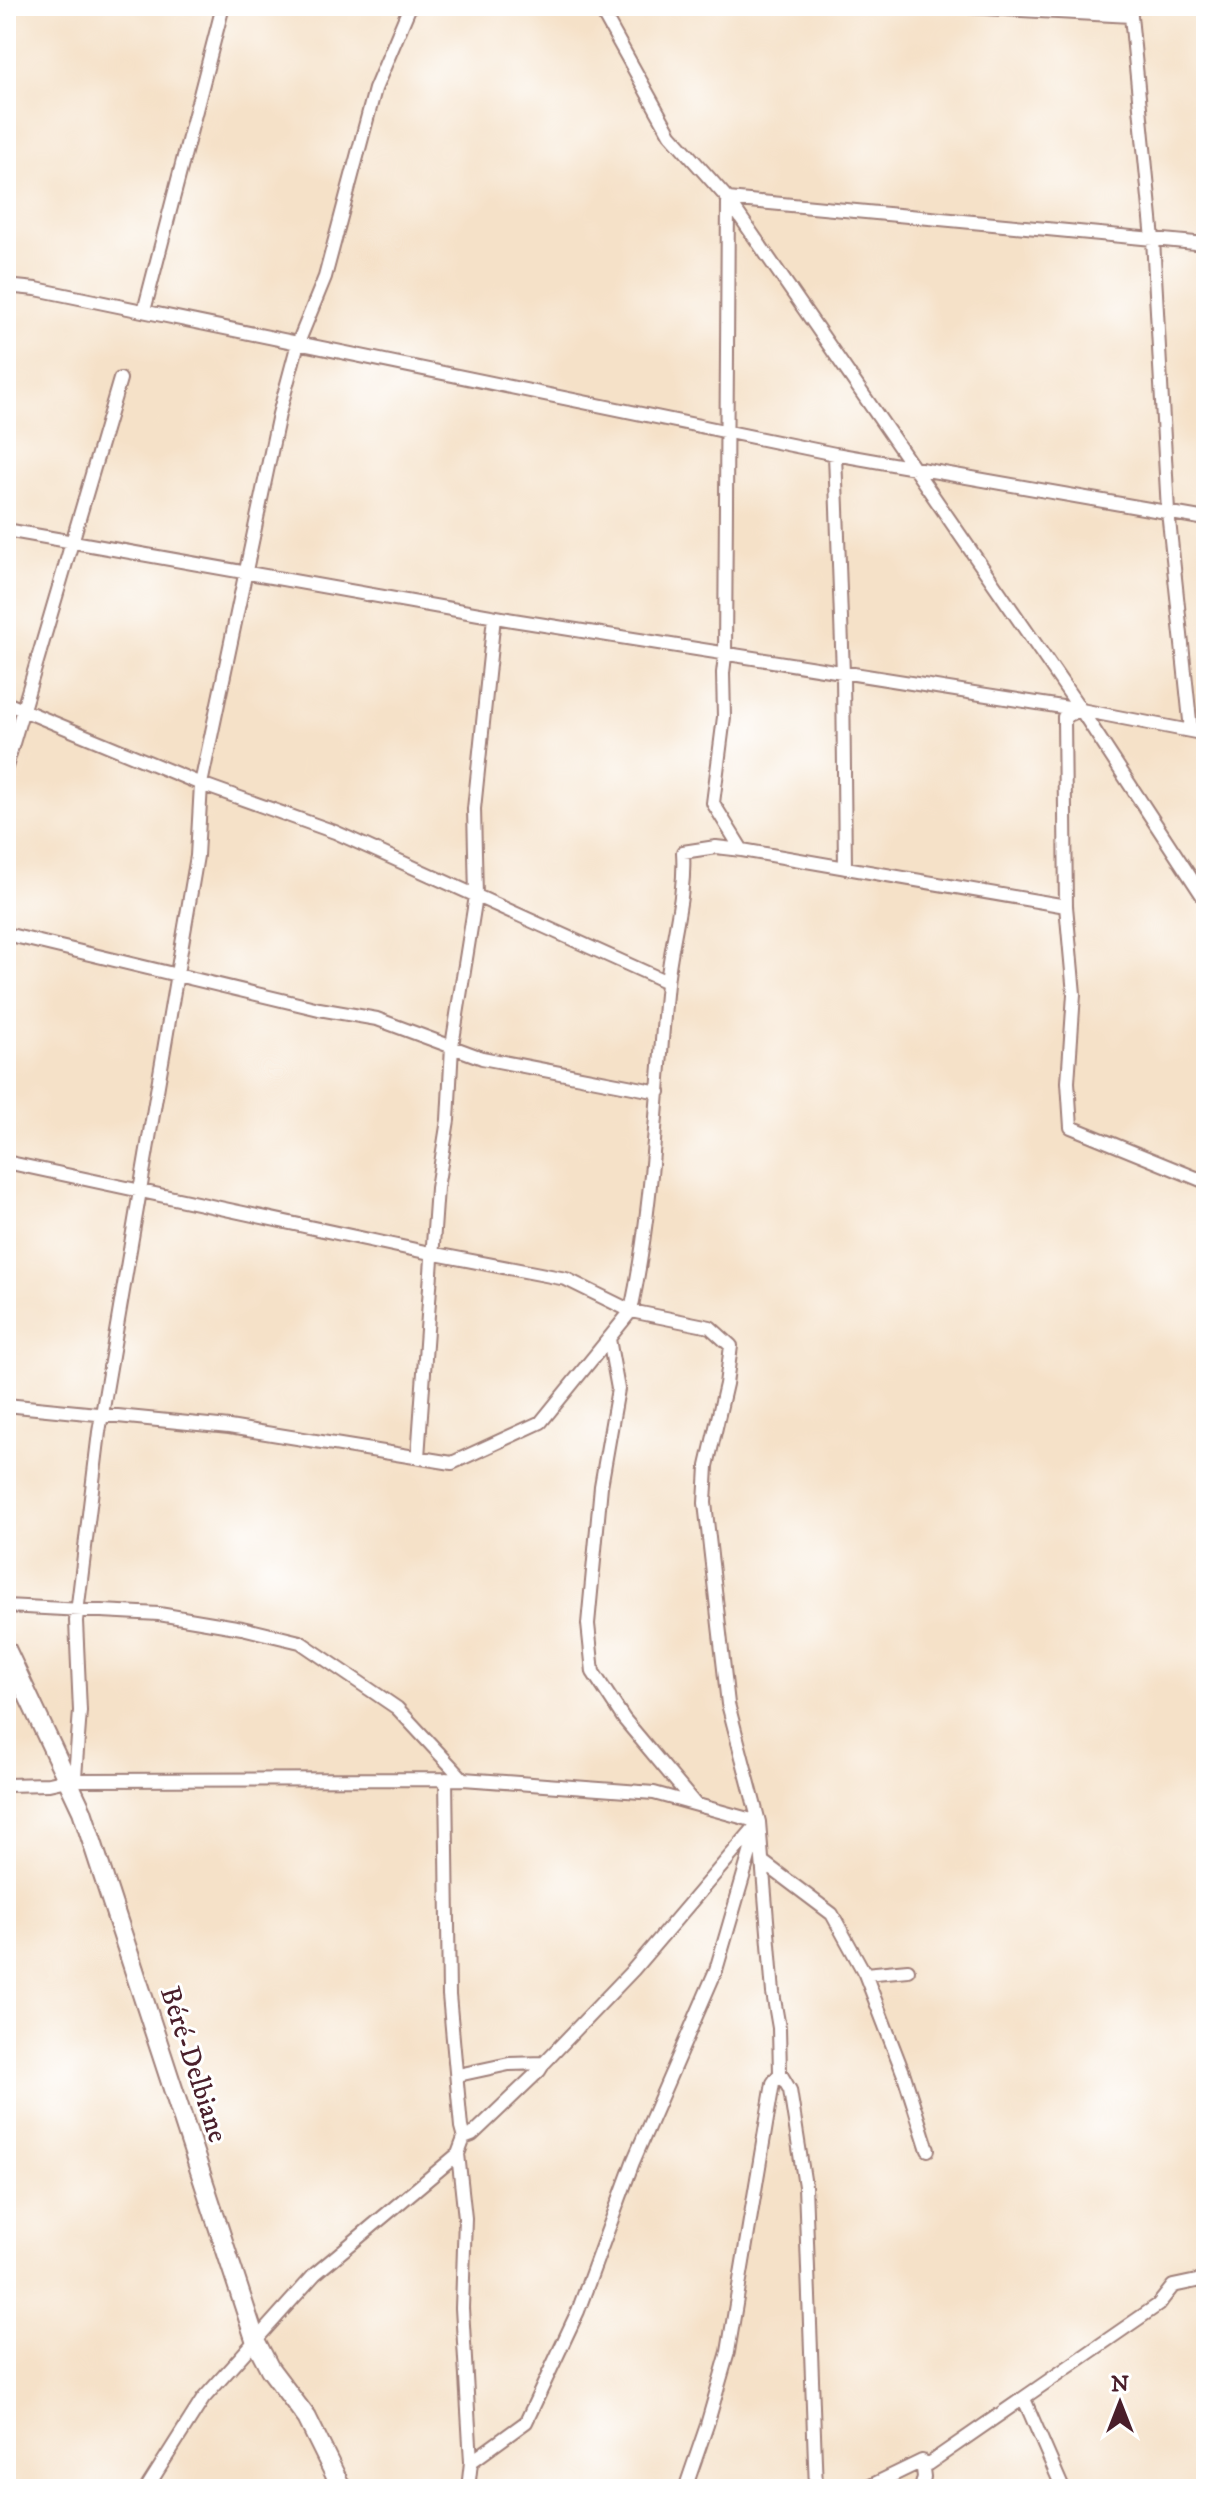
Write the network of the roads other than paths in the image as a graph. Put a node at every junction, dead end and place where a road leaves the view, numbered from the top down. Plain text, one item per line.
1 (223, 6) edge
2 (410, 6) edge
3 (599, 6) edge
4 (949, 6) edge
5 (1131, 11) edge
6 (728, 199) junction
7 (1153, 239) junction
8 (1206, 244) edge
9 (6, 286) edge
10 (144, 311) junction
11 (298, 343) junction
12 (120, 379) dead end
13 (727, 430) junction
14 (835, 454) junction
15 (912, 468) junction
16 (1168, 511) junction
17 (1206, 519) edge
18 (6, 530) edge
19 (73, 541) junction
20 (246, 573) junction
21 (494, 617) junction
22 (725, 656) junction
23 (843, 673) junction
24 (6, 703) edge
25 (22, 709) junction
26 (1081, 710) junction
27 (1191, 730) junction
28 (1206, 734) edge
29 (6, 767) edge
30 (201, 784) junction
31 (742, 850) junction
32 (845, 868) junction
33 (476, 896) junction
34 (1206, 901) edge
35 (1066, 906) junction
36 (6, 934) edge
37 (177, 973) junction
38 (667, 982) junction
39 (452, 1046) junction
40 (659, 1092) junction
41 (6, 1162) edge
42 (1206, 1182) edge
43 (140, 1192) junction
44 (430, 1253) junction
45 (631, 1311) junction
46 (609, 1339) junction
47 (6, 1405) edge
48 (102, 1414) junction
49 (418, 1457) junction
50 (6, 1606) edge
51 (77, 1610) junction
52 (6, 1649) edge
53 (446, 1779) junction
54 (463, 1779) junction
55 (72, 1784) junction
56 (6, 1785) edge
57 (695, 1804) junction
58 (759, 1822) junction
59 (763, 1862) junction
60 (908, 1970) dead end
61 (865, 1974) junction
62 (544, 2063) junction
63 (780, 2073) junction
64 (458, 2075) junction
65 (464, 2138) junction
66 (928, 2150) dead end
67 (458, 2154) junction
68 (1206, 2279) edge
69 (256, 2342) junction
70 (1024, 2399) junction
71 (922, 2461) junction
72 (471, 2462) junction
73 (146, 2489) edge
74 (342, 2489) edge
75 (468, 2489) edge
76 (685, 2489) edge
77 (816, 2489) edge
78 (864, 2489) edge
79 (921, 2489) edge
80 (1063, 2489) edge

1 - 10 street
2 - 11 street
3 - 6 street
4 - 5 street
5 - 7 street
6 - 7 street
6 - 13 street
6 - 15 street
7 - 8 street
7 - 16 street
9 - 10 street
10 - 11 street
11 - 13 street
11 - 20 street
12 - 19 street
13 - 14 street
13 - 22 street
14 - 15 street
14 - 23 street
15 - 16 street
15 - 26 street
16 - 17 street
16 - 27 street
18 - 19 street
19 - 20 street
19 - 25 street
20 - 21 street
20 - 30 street
21 - 22 street
21 - 33 street
22 - 23 street
22 - 31 street
23 - 26 street
23 - 32 street
24 - 25 street
25 - 29 street
25 - 30 street
26 - 27 street
26 - 34 street
26 - 35 street
27 - 28 street
30 - 33 street
30 - 37 street
31 - 32 street
31 - 38 street
32 - 35 street
33 - 38 street
33 - 39 street
35 - 42 street
36 - 37 street
37 - 39 street
37 - 43 street
38 - 40 street
39 - 40 street
39 - 44 street
40 - 45 street
41 - 43 street
43 - 44 street
43 - 48 street
44 - 45 street
44 - 49 street
45 - 46 street
45 - 58 street
46 - 49 street
46 - 57 street
47 - 48 street
48 - 49 street
48 - 51 street
50 - 51 street
51 - 54 street
51 - 55 street
52 - 55 street, Béré-Delbiane
53 - 54 street
53 - 55 street
53 - 64 street
54 - 57 street
55 - 56 street
55 - 69 street, Béré-Delbiane
57 - 58 street
58 - 59 street
58 - 62 street
58 - 72 street
59 - 61 street
59 - 63 street
60 - 61 street
61 - 66 street
62 - 64 street
62 - 65 street
63 - 76 street
63 - 77 street
64 - 65 street
65 - 67 street
67 - 69 street
67 - 72 street
68 - 70 street
69 - 73 street
69 - 74 street, Béré-Delbiane
70 - 71 street
70 - 80 street
71 - 78 street
71 - 79 street
72 - 75 street

